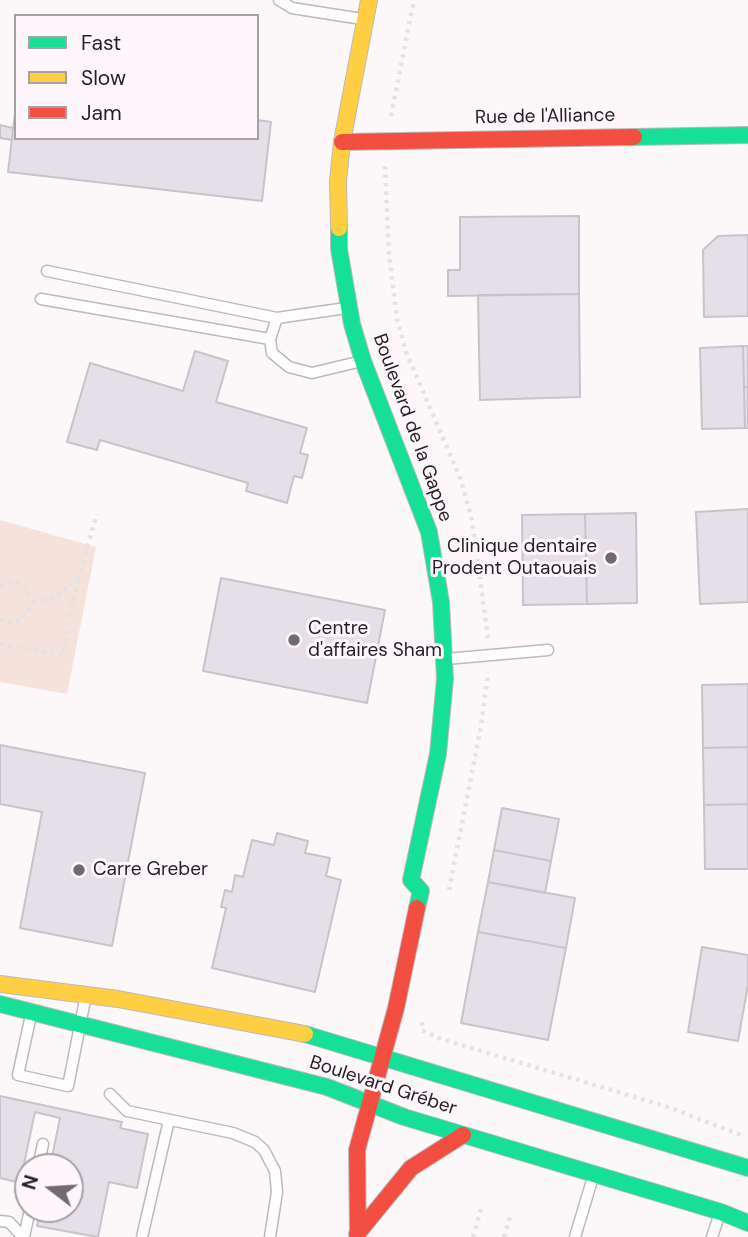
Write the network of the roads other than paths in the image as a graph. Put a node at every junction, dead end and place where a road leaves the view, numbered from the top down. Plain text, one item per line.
1 (279, 0) edge
2 (369, 0) edge
3 (365, 20) junction
4 (748, 135) edge
5 (342, 142) junction
6 (47, 271) dead end
7 (41, 299) dead end
8 (349, 307) junction
9 (277, 318) junction
10 (270, 339) junction
11 (363, 361) junction
12 (548, 650) dead end
13 (444, 659) junction
14 (0, 984) edge
15 (36, 989) junction
16 (86, 995) junction
17 (0, 1004) edge
18 (31, 1012) junction
19 (80, 1026) junction
20 (381, 1057) junction
21 (110, 1094) dead end
22 (369, 1103) junction
23 (169, 1120) junction
24 (463, 1135) junction
25 (43, 1144) dead end
26 (41, 1153) edge
27 (748, 1168) edge
28 (594, 1174) junction
29 (721, 1212) junction
30 (0, 1221) edge
31 (748, 1223) edge
32 (358, 1236) edge
33 (24, 1237) edge
34 (142, 1237) edge
35 (270, 1237) edge
36 (575, 1237) edge
37 (712, 1237) edge

1 - 3 lane
2 - 3 main road, Boulevard de la Gappe
3 - 5 main road, Boulevard de la Gappe
4 - 5 main road, Rue de l'Alliance
5 - 8 main road, Boulevard de la Gappe
6 - 9 lane
7 - 10 lane
8 - 9 lane
8 - 11 main road, Boulevard de la Gappe
9 - 10 lane
10 - 11 lane
11 - 13 main road, Boulevard de la Gappe
12 - 13 lane
13 - 20 main road, Boulevard de la Gappe
14 - 15 main road, Boulevard Gréber
15 - 16 main road, Boulevard Gréber
15 - 18 lane
16 - 19 lane
16 - 20 main road, Boulevard Gréber
17 - 18 main road, Boulevard Gréber
18 - 19 main road, Boulevard Gréber
18 - 19 lane
19 - 22 main road, Boulevard Gréber
20 - 22 main road, Boulevard de la Gappe
20 - 27 main road, Boulevard Gréber
21 - 23 lane
22 - 24 main road, Boulevard Gréber
22 - 32 main road, Boulevard de la Gappe
23 - 34 lane
23 - 35 lane
24 - 28 main road, Boulevard Gréber
24 - 32 main road
25 - 26 lane
28 - 29 main road, Boulevard Gréber
28 - 36 lane
29 - 31 main road, Boulevard Gréber
29 - 37 lane
30 - 33 lane

